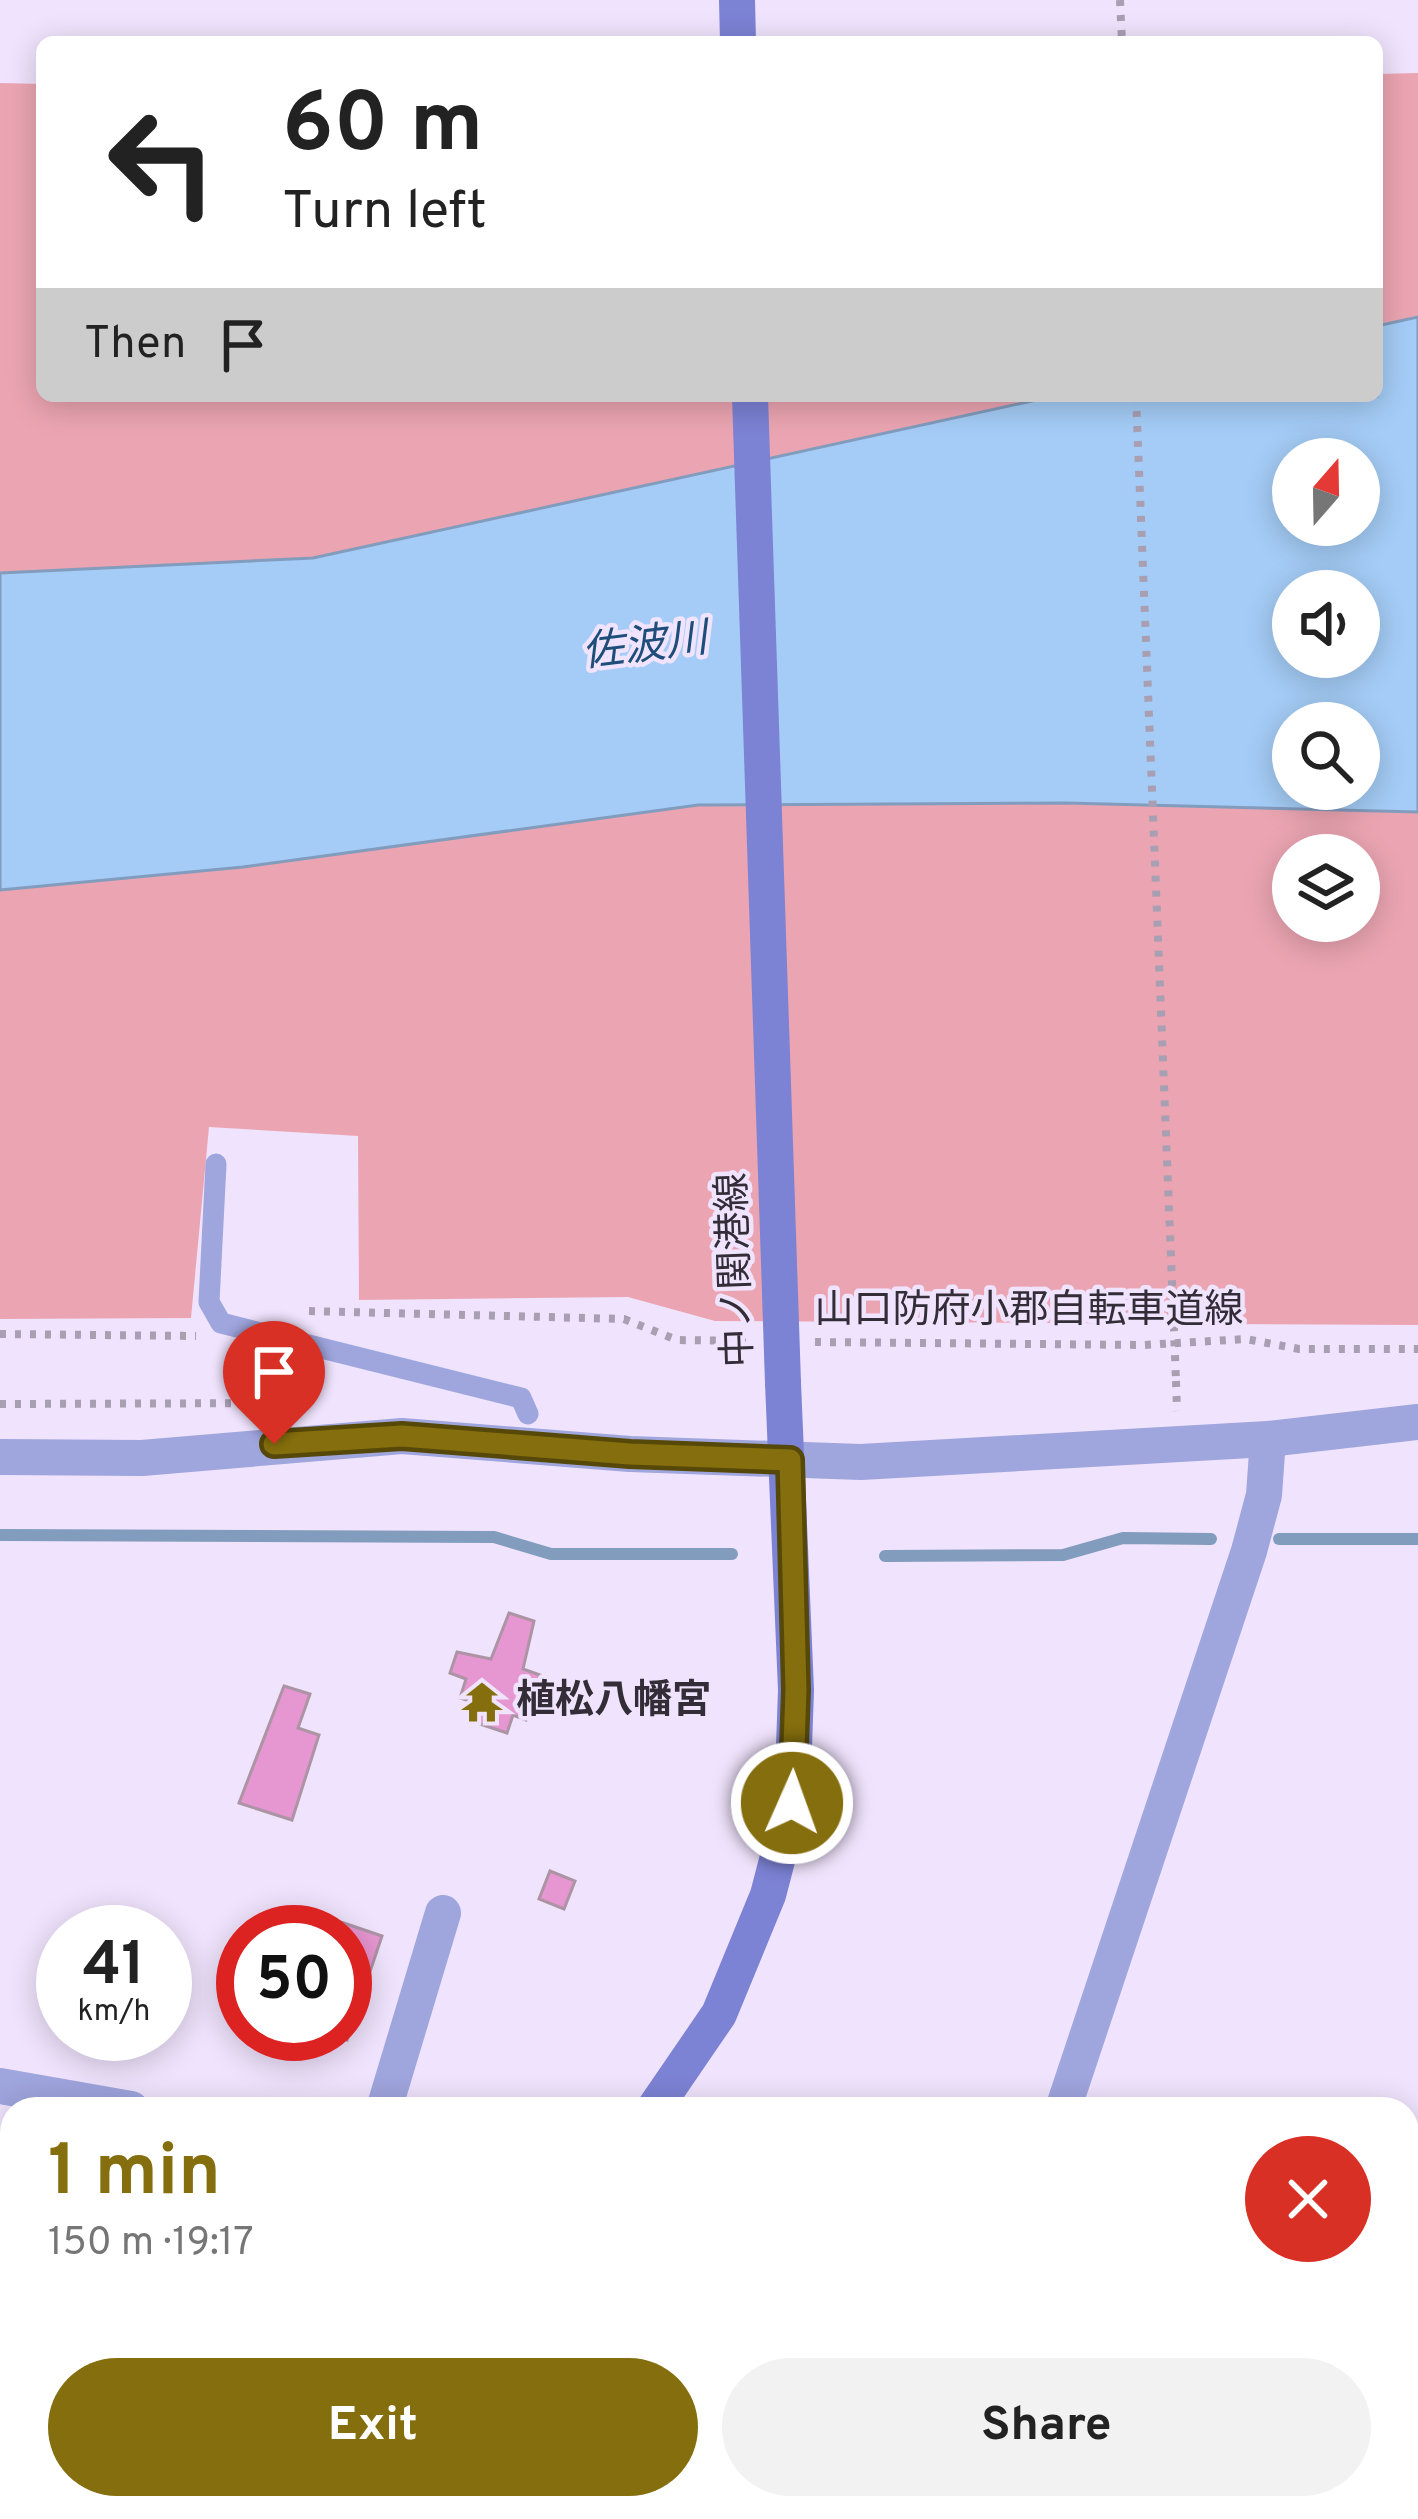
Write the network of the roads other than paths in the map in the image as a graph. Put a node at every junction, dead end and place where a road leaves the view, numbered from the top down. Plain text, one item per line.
1 (736, 0) edge
2 (738, 36) edge
3 (750, 402) edge
4 (216, 1164) dead end
5 (1418, 1422) edge
6 (537, 1429) junction
7 (1268, 1439) junction
8 (0, 1456) edge
9 (790, 1460) junction
10 (443, 1913) dead end
11 (0, 2086) edge
12 (62, 2097) edge
13 (388, 2097) edge
14 (662, 2097) edge
15 (1068, 2097) edge

1 - 2 main road
3 - 9 main road, 中ノ関港線, bridge
4 - 6 lane
5 - 7 street
6 - 8 street
6 - 9 street
7 - 9 street
7 - 15 street
9 - 14 main road, 中ノ関港線
10 - 13 street
11 - 12 street

